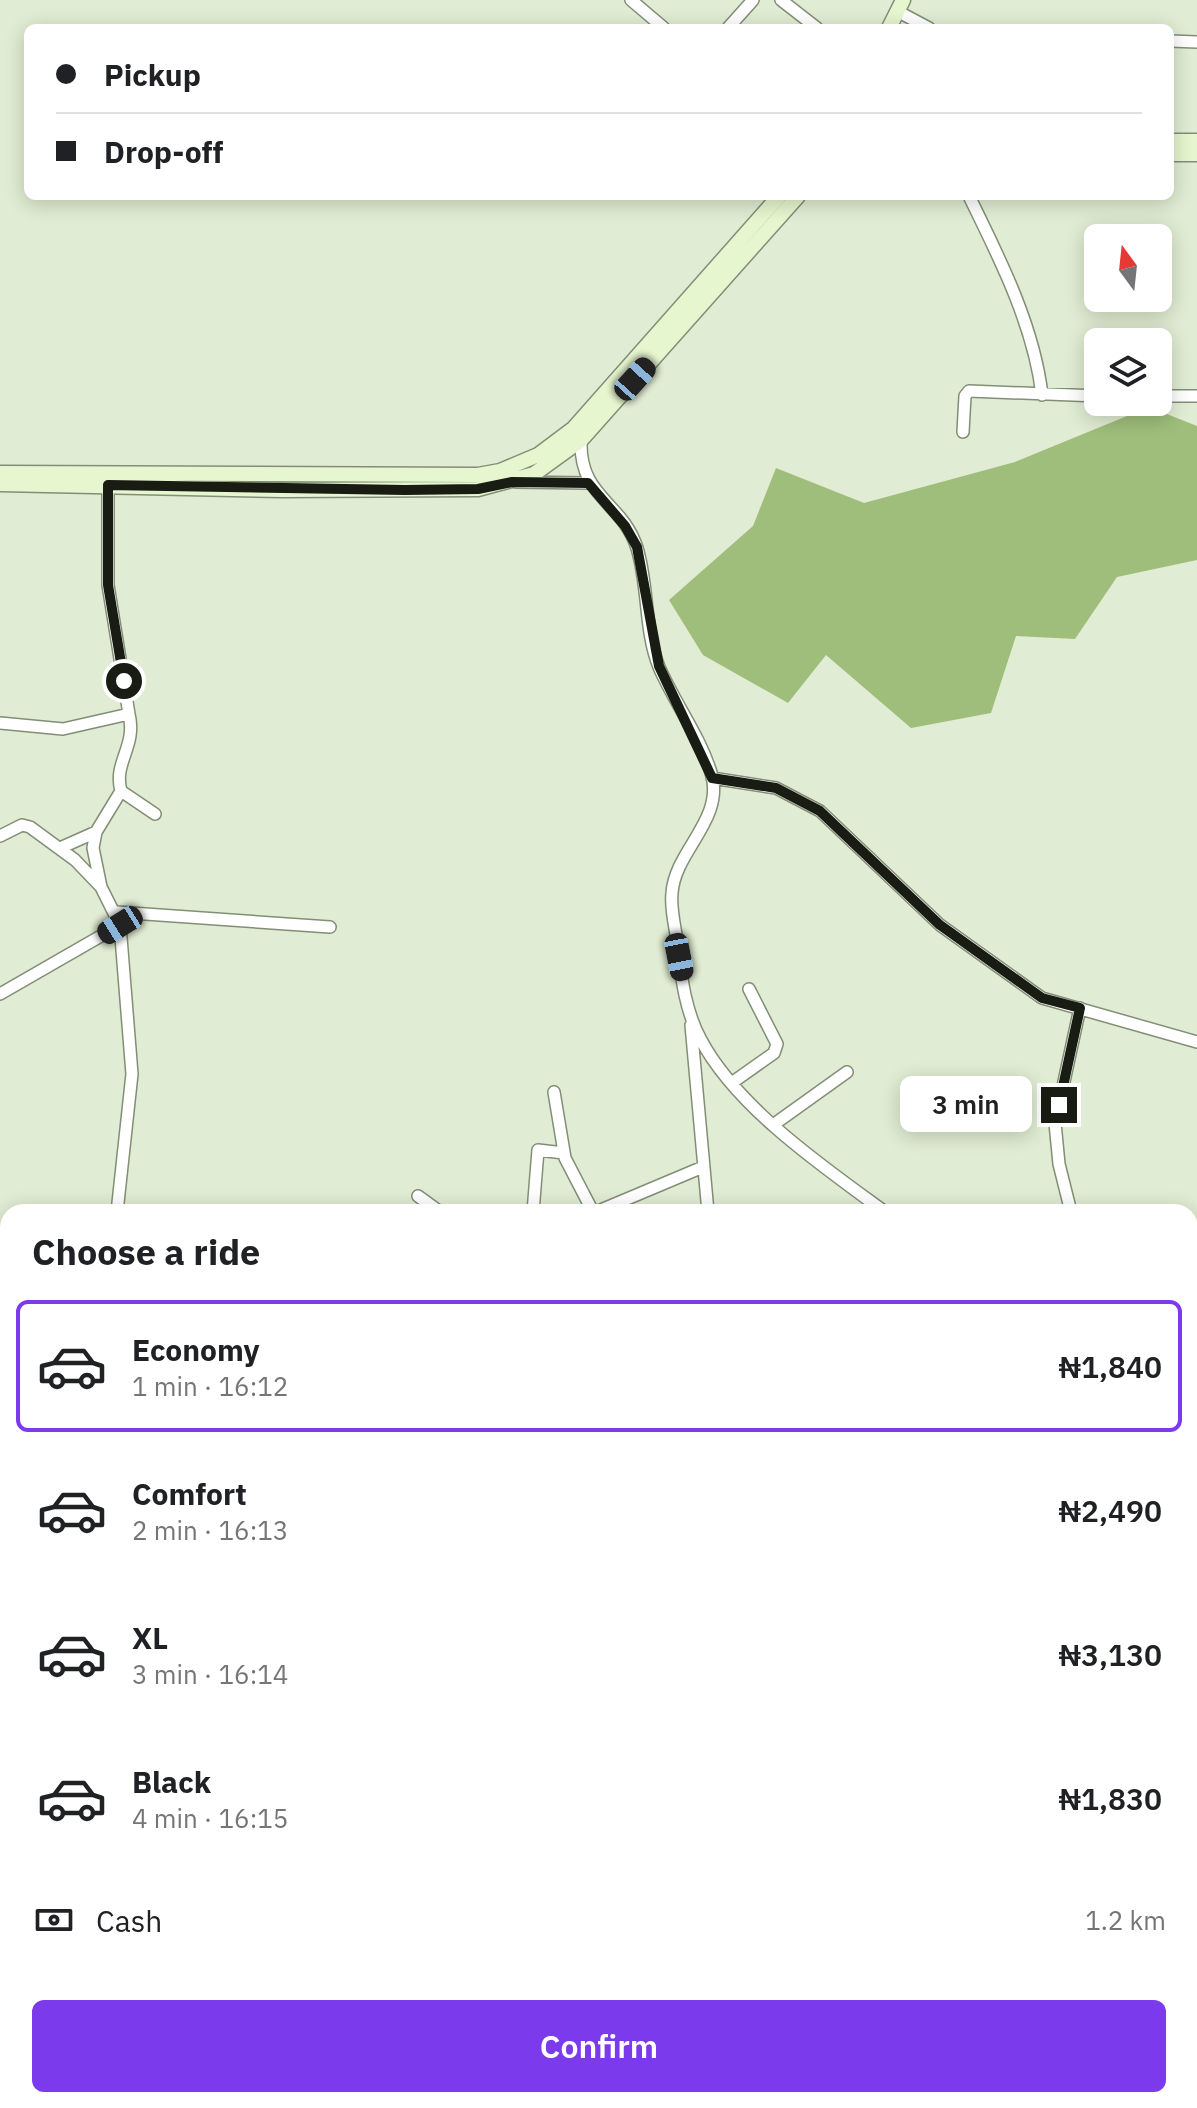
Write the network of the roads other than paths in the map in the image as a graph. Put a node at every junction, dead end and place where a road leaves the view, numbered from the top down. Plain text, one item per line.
1 (631, 0) edge
2 (753, 0) edge
3 (781, 0) edge
4 (900, 3) edge
5 (659, 24) edge
6 (732, 24) edge
7 (812, 24) edge
8 (891, 24) edge
9 (924, 24) edge
10 (1174, 41) edge
11 (1197, 42) edge
12 (1174, 141) edge
13 (1197, 141) edge
14 (1174, 154) edge
15 (1197, 154) edge
16 (775, 200) edge
17 (794, 200) edge
18 (971, 200) edge
19 (1042, 395) junction
20 (1084, 396) edge
21 (1172, 396) edge
22 (1197, 396) edge
23 (963, 432) dead end
24 (581, 440) junction
25 (0, 473) edge
26 (512, 482) junction
27 (588, 483) junction
28 (0, 484) edge
29 (405, 484) junction
30 (108, 485) junction
31 (129, 714) junction
32 (0, 723) edge
33 (712, 778) junction
34 (121, 791) junction
35 (155, 814) dead end
36 (96, 832) junction
37 (0, 836) edge
38 (60, 848) junction
39 (101, 887) junction
40 (118, 918) junction
41 (330, 927) dead end
42 (749, 989) dead end
43 (0, 994) edge
44 (1080, 1008) junction
45 (690, 1017) junction
46 (1197, 1042) edge
47 (847, 1072) dead end
48 (733, 1082) junction
49 (554, 1092) dead end
50 (773, 1125) junction
51 (564, 1153) junction
52 (703, 1167) junction
53 (418, 1196) dead end
54 (118, 1204) edge
55 (429, 1204) edge
56 (534, 1204) edge
57 (591, 1204) edge
58 (615, 1204) edge
59 (707, 1204) edge
60 (874, 1204) edge
61 (1069, 1204) edge

1 - 5 street
2 - 6 street
3 - 7 street
4 - 8 main road
4 - 9 street
10 - 11 street
12 - 13 main road
14 - 15 main road
16 - 29 main road
17 - 24 main road
18 - 19 street
19 - 20 street
19 - 23 street
21 - 22 street
24 - 26 main road
24 - 27 street
25 - 29 main road
26 - 27 street
26 - 29 main road
27 - 33 street
28 - 30 main road
29 - 30 main road
30 - 31 street
31 - 32 street
31 - 34 street
33 - 44 street
33 - 45 street
34 - 35 street
34 - 36 street
36 - 38 street
36 - 39 street
37 - 38 street
38 - 39 street
39 - 40 street
40 - 41 street
40 - 43 street
40 - 54 street
42 - 48 street
44 - 46 street
44 - 61 street
45 - 48 street
45 - 52 street
47 - 50 street
48 - 50 street
49 - 51 street
50 - 60 street
51 - 56 street
51 - 57 street
52 - 58 street
52 - 59 street
53 - 55 street

